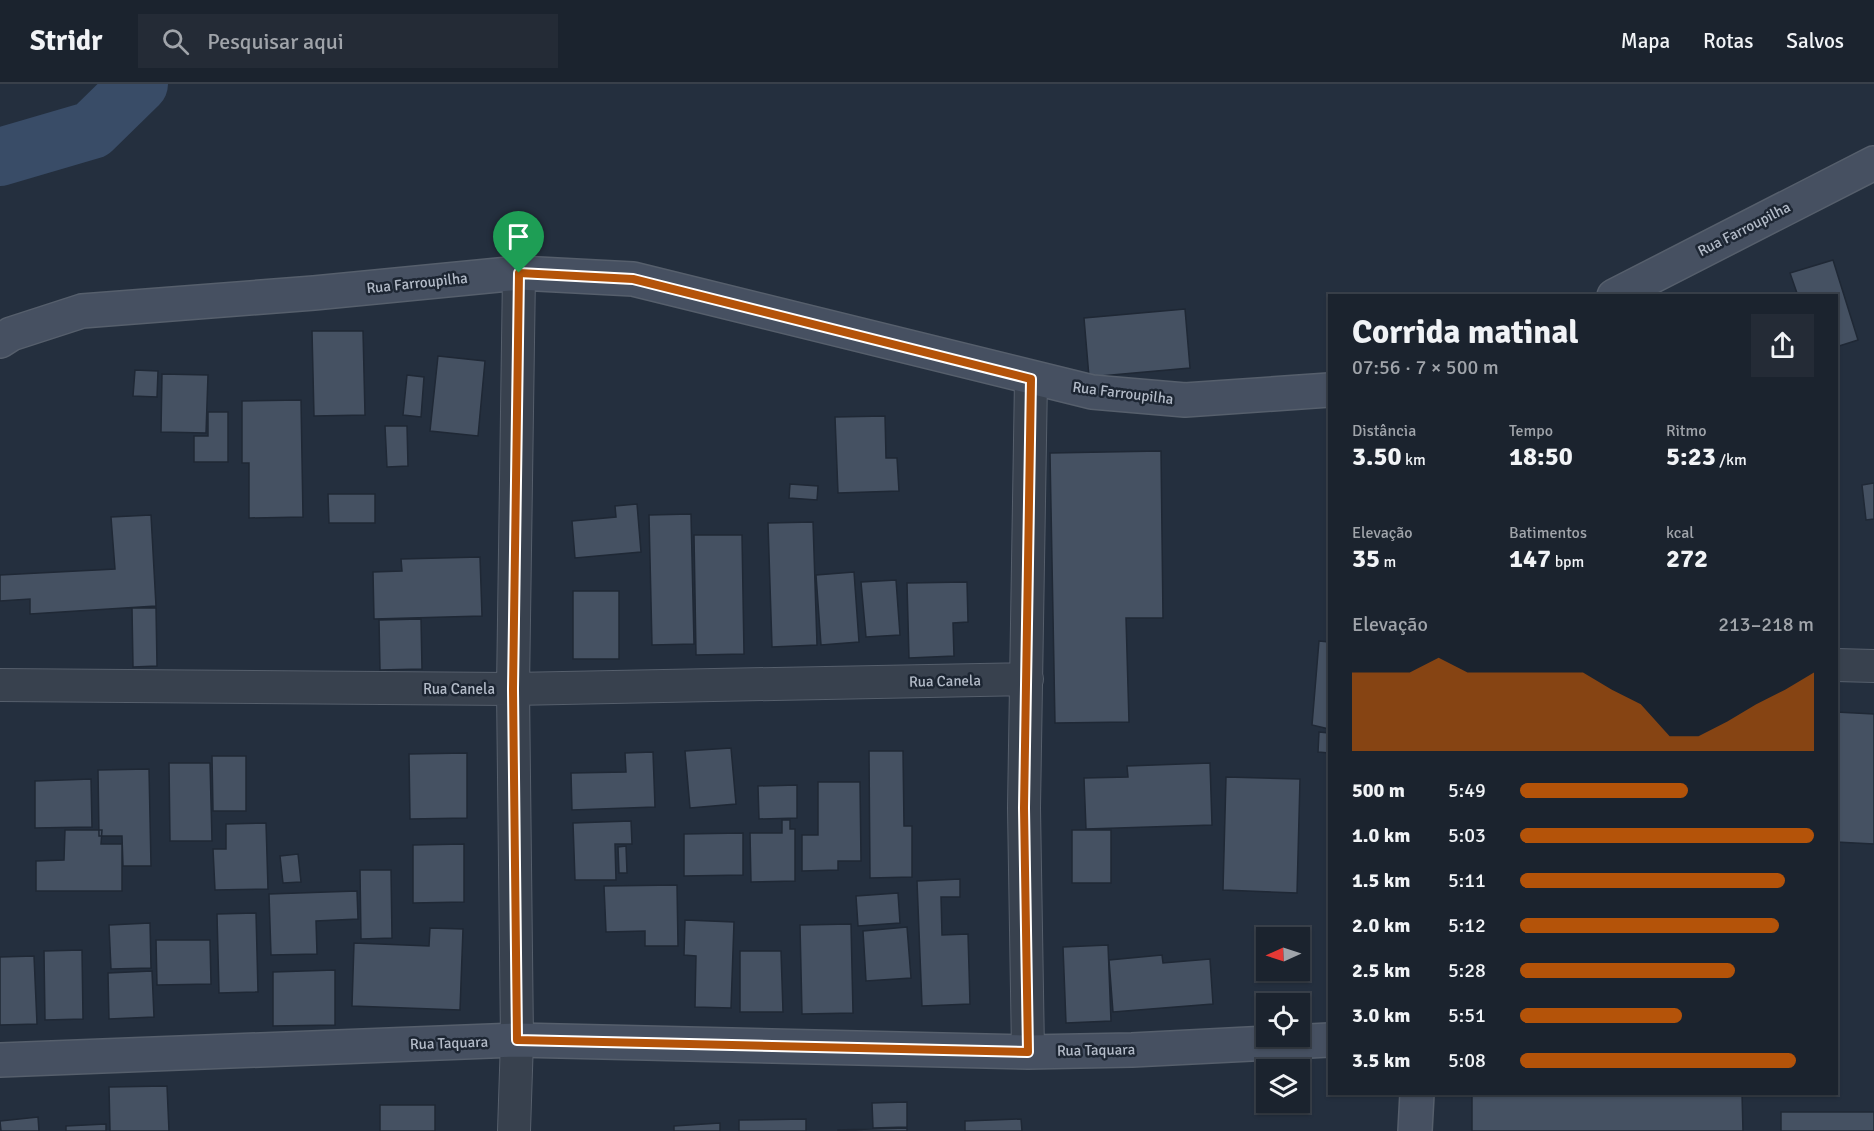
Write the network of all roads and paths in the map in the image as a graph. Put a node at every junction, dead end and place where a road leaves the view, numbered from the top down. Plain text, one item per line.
1 (1874, 163) edge
2 (519, 273) junction
3 (1618, 294) edge
4 (0, 341) edge
5 (1031, 379) junction
6 (1328, 390) edge
7 (1838, 665) edge
8 (1874, 666) edge
9 (1027, 680) junction
10 (0, 685) edge
11 (513, 689) junction
12 (517, 1040) junction
13 (1328, 1040) edge
14 (1028, 1052) junction
15 (0, 1060) edge
16 (1417, 1095) edge
17 (514, 1131) edge
18 (1415, 1131) edge

1 - 3 street, Rua Farroupilha
2 - 4 street, Rua Farroupilha
2 - 5 street, Rua Farroupilha
2 - 11 street
5 - 6 street, Rua Farroupilha
5 - 9 street
7 - 8 street
9 - 11 street, Rua Canela
9 - 14 street
10 - 11 street, Rua Canela
11 - 12 street
12 - 14 street, Rua Taquara
12 - 15 street, Rua Taquara
12 - 17 street
13 - 14 street, Rua Taquara
16 - 18 street

